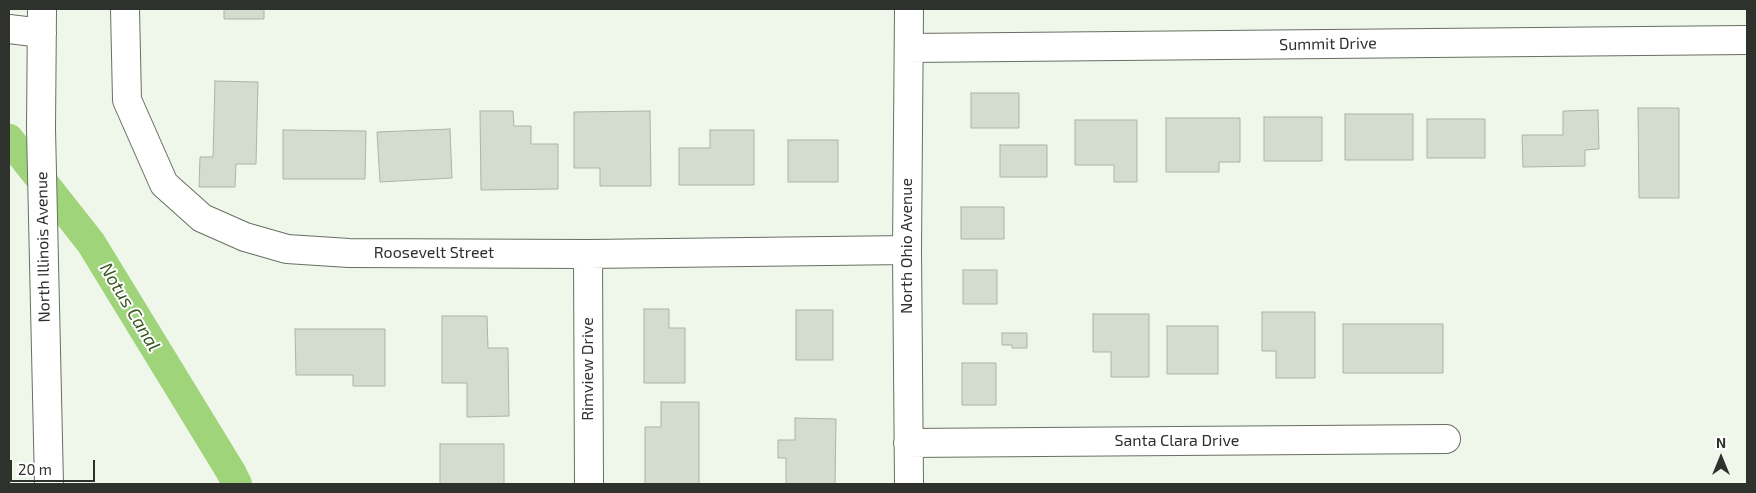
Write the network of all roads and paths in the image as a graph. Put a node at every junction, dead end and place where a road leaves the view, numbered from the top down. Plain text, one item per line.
1 (125, 9) edge
2 (909, 9) edge
3 (42, 21) edge
4 (9, 30) edge
5 (1747, 40) edge
6 (909, 48) junction
7 (906, 250) junction
8 (588, 254) junction
9 (1446, 439) dead end
10 (908, 443) junction
11 (49, 484) edge
12 (589, 484) edge
13 (909, 484) edge

1 - 8 street, Roosevelt Street
2 - 6 street, North Ohio Avenue
3 - 4 street
3 - 11 street, North Illinois Avenue
5 - 6 street, Summit Drive
6 - 7 street, North Ohio Avenue
7 - 8 street, Roosevelt Street
7 - 10 street, North Ohio Avenue
8 - 12 street, Rimview Drive
9 - 10 street, Santa Clara Drive
10 - 13 street, North Ohio Avenue

